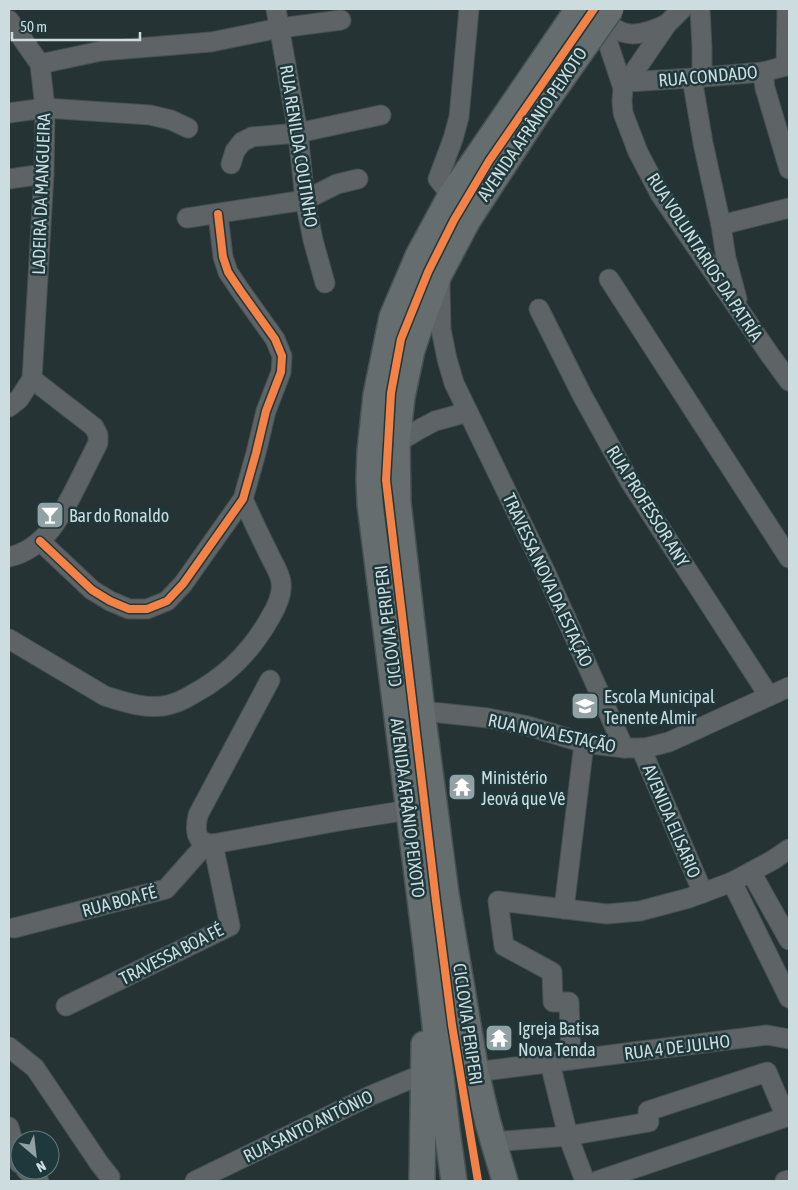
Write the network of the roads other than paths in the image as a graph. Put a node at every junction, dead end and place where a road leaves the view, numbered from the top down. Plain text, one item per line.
1 (276, 9) edge
2 (469, 9) edge
3 (578, 9) edge
4 (598, 9) edge
5 (610, 9) edge
6 (682, 9) edge
7 (700, 9) edge
8 (787, 9) edge
9 (9, 20) edge
10 (341, 20) dead end
11 (667, 24) junction
12 (280, 28) junction
13 (40, 64) junction
14 (788, 66) edge
15 (763, 72) junction
16 (697, 78) junction
17 (625, 85) junction
18 (45, 108) junction
19 (9, 113) edge
20 (381, 115) dead end
21 (188, 128) dead end
22 (298, 133) junction
23 (786, 150) edge
24 (230, 164) dead end
25 (789, 169) edge
26 (44, 174) junction
27 (9, 179) edge
28 (358, 179) dead end
29 (445, 187) junction
30 (305, 200) junction
31 (789, 208) edge
32 (218, 214) junction
33 (187, 218) dead end
34 (721, 226) junction
35 (439, 275) junction
36 (609, 280) dead end
37 (325, 283) dead end
38 (539, 309) dead end
39 (741, 312) junction
40 (32, 379) junction
41 (789, 381) edge
42 (9, 407) edge
43 (468, 412) junction
44 (397, 443) junction
45 (243, 499) junction
46 (40, 541) junction
47 (9, 557) edge
48 (789, 558) edge
49 (9, 639) edge
50 (270, 680) dead end
51 (789, 687) edge
52 (769, 696) junction
53 (422, 711) junction
54 (584, 743) junction
55 (633, 748) junction
56 (409, 810) junction
57 (209, 844) junction
58 (789, 849) edge
59 (751, 872) junction
60 (732, 882) junction
61 (703, 893) junction
62 (564, 909) junction
63 (14, 928) dead end
64 (789, 940) edge
65 (426, 946) junction
66 (789, 998) edge
67 (66, 1006) dead end
68 (789, 1039) edge
69 (9, 1047) edge
70 (571, 1060) junction
71 (550, 1063) junction
72 (476, 1072) junction
73 (423, 1074) junction
74 (568, 1136) junction
75 (493, 1142) junction
76 (110, 1177) dead end
77 (789, 1180) edge
78 (195, 1181) edge
79 (422, 1181) edge
80 (454, 1181) edge
81 (506, 1181) edge
82 (597, 1181) edge
83 (785, 1181) edge

1 - 12 street, RUA RENILDA COUTINHO
2 - 29 street
3 - 29 main road, AVENIDA AFRÂNIO PEIXOTO
4 - 11 street
4 - 17 street, RUA VOLUNTARIOS DA PATRÍA
5 - 35 main road, AVENIDA AFRÂNIO PEIXOTO, bridge
6 - 11 street
7 - 16 street
8 - 14 street
9 - 13 street, LADEIRA DA MANGUEIRA
10 - 12 street
11 - 17 street
12 - 13 street
12 - 22 street, RUA RENILDA COUTINHO
13 - 18 street, LADEIRA DA MANGUEIRA
14 - 15 street, RUA CONDADO
15 - 16 street, RUA CONDADO
15 - 23 street
16 - 17 street, RUA CONDADO
16 - 34 street
17 - 39 street, RUA VOLUNTARIOS DA PATRÍA
18 - 19 street
18 - 21 street
18 - 26 street, LADEIRA DA MANGUEIRA
20 - 22 street
22 - 24 street
22 - 30 street, RUA RENILDA COUTINHO
23 - 25 street
26 - 27 street
26 - 40 street, LADEIRA DA MANGUEIRA
28 - 30 street
29 - 56 main road, AVENIDA AFRÂNIO PEIXOTO
30 - 32 street
30 - 37 street, RUA RENILDA COUTINHO
31 - 34 street
32 - 33 street
32 - 45 street
34 - 39 street
35 - 43 street, TRAVESSA NOVA DA ESTAÇÃO
35 - 44 main road, AVENIDA AFRÂNIO PEIXOTO
36 - 48 street
38 - 52 street, RUA PROFESSOR ANY
39 - 41 street, RUA VOLUNTARIOS DA PATRÍA
40 - 42 street
40 - 46 street
43 - 44 street
43 - 55 street, TRAVESSA NOVA DA ESTAÇÃO
44 - 53 main road, AVENIDA AFRÂNIO PEIXOTO
45 - 46 street
45 - 49 street
46 - 47 street
50 - 57 street
51 - 52 street, RUA NOVA ESTAÇÃO
52 - 55 street, RUA NOVA ESTAÇÃO
53 - 54 street, RUA NOVA ESTAÇÃO
53 - 72 main road, AVENIDA AFRÂNIO PEIXOTO
54 - 55 street, RUA NOVA ESTAÇÃO
54 - 62 street
55 - 61 street, AVENIDA ELISARIO
56 - 57 street
56 - 65 main road, AVENIDA AFRÂNIO PEIXOTO
57 - 63 street, RUA BOA FÉ
57 - 67 street, TRAVESSA BOA FÉ
58 - 59 street
59 - 60 street
59 - 64 street
60 - 61 street
60 - 66 street
61 - 62 street
62 - 70 street
65 - 73 main road
65 - 80 main road, AVENIDA AFRÂNIO PEIXOTO
68 - 70 street, RUA 4 DE JULHO
69 - 76 street
70 - 71 street, RUA 4 DE JULHO
71 - 72 street, RUA 4 DE JULHO
71 - 74 street
72 - 75 main road, AVENIDA AFRÂNIO PEIXOTO
73 - 78 street, RUA SANTO ANTÔNIO
73 - 79 main road
74 - 75 street
74 - 82 street
74 - 82 street
75 - 81 main road, AVENIDA AFRÂNIO PEIXOTO
77 - 83 street

